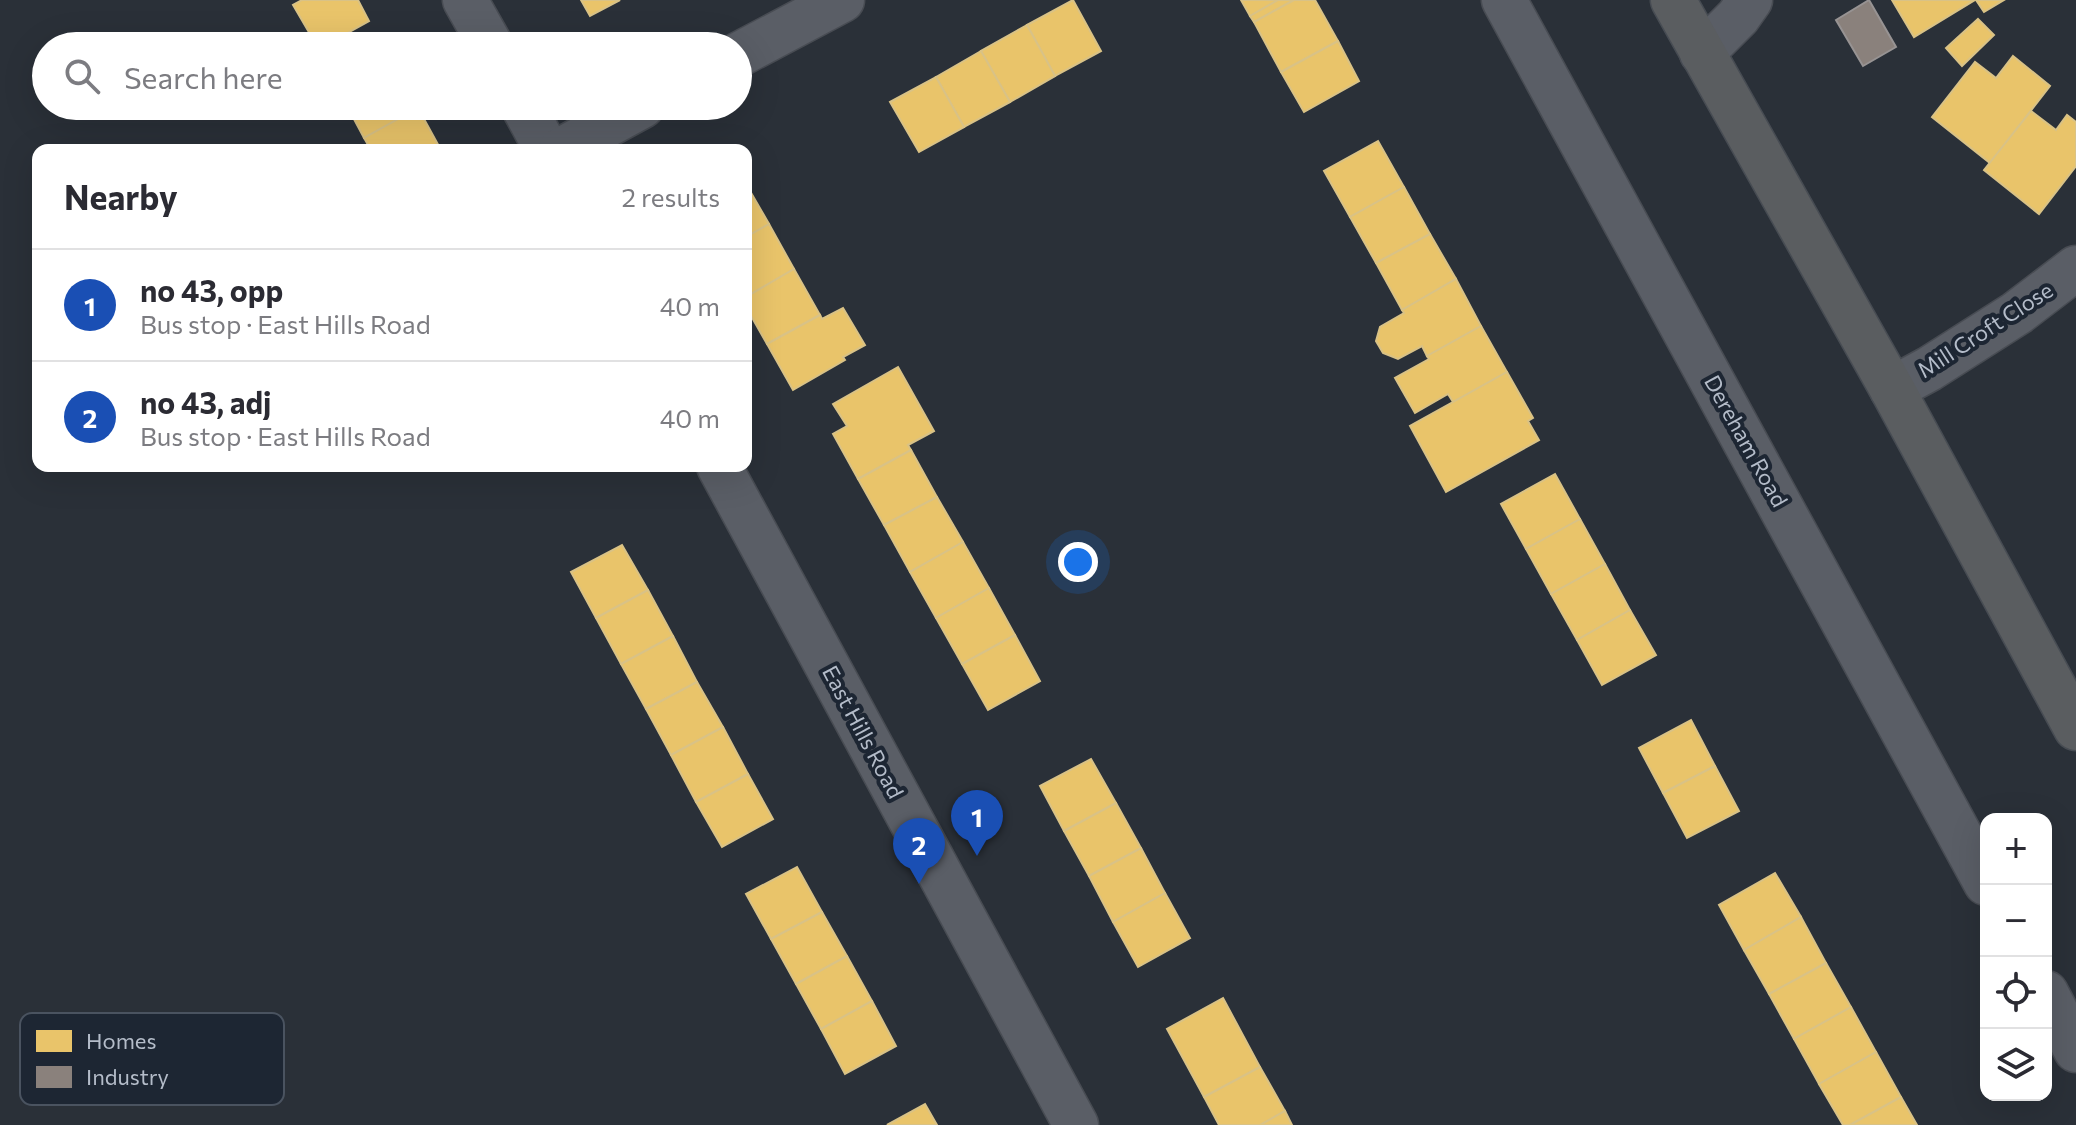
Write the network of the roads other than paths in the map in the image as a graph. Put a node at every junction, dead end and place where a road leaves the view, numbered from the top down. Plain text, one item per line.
1 (465, 0) edge
2 (842, 0) edge
3 (1504, 0) edge
4 (1673, 0) edge
5 (1750, 0) edge
6 (483, 32) edge
7 (752, 48) edge
8 (1702, 53) junction
9 (531, 120) edge
10 (616, 120) edge
11 (544, 144) edge
12 (572, 144) edge
13 (2076, 268) edge
14 (1892, 389) junction
15 (722, 472) edge
16 (2076, 728) edge
17 (1980, 872) edge
18 (2052, 1004) edge
19 (2076, 1050) edge
20 (1076, 1125) edge

1 - 6 street
2 - 7 street
3 - 17 street, Dereham Road
4 - 8 highway
5 - 8 street
8 - 14 highway
9 - 11 street
10 - 12 street
13 - 14 street, Mill Croft Close
14 - 16 highway
15 - 20 street, East Hills Road
18 - 19 street

